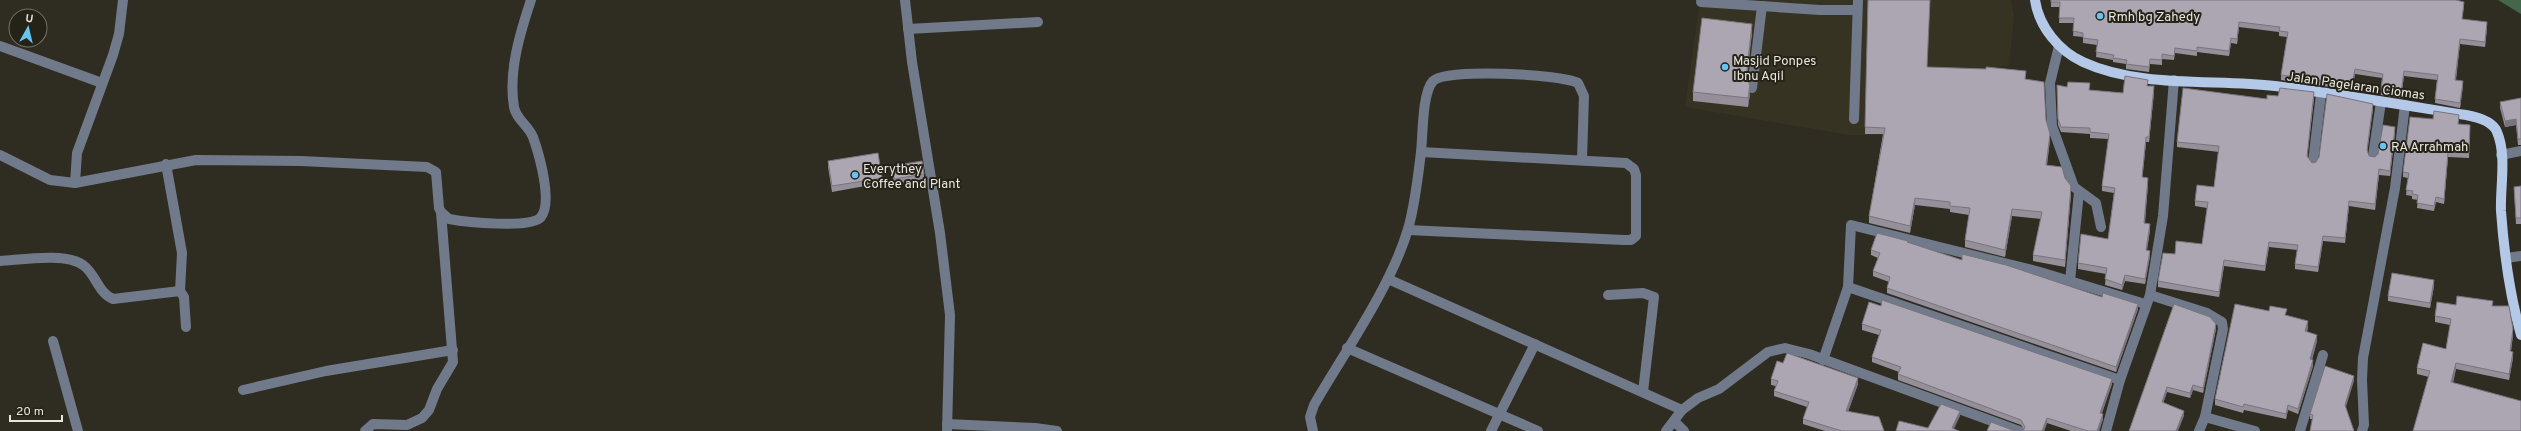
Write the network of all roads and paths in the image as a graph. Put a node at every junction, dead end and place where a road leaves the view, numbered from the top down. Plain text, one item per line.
1 (124, 0) edge
2 (531, 0) edge
3 (905, 0) edge
4 (2035, 0) edge
5 (1701, 2) dead end
6 (1778, 4) edge
7 (1858, 5) edge
8 (1762, 6) junction
9 (1038, 22) dead end
10 (908, 29) junction
11 (0, 46) edge
12 (2059, 46) junction
13 (2174, 80) junction
14 (102, 83) junction
15 (1752, 88) dead end
16 (2321, 94) junction
17 (2381, 102) junction
18 (2405, 105) junction
19 (1854, 119) dead end
20 (2521, 151) edge
21 (1421, 152) junction
22 (0, 155) edge
23 (2501, 155) junction
24 (2373, 156) edge
25 (1582, 159) junction
26 (2313, 162) edge
27 (166, 164) junction
28 (75, 183) junction
29 (2079, 192) junction
30 (441, 212) junction
31 (2101, 227) dead end
32 (1408, 230) junction
33 (2521, 256) edge
34 (2506, 258) junction
35 (0, 260) edge
36 (1388, 279) junction
37 (2070, 281) junction
38 (1848, 287) junction
39 (180, 291) junction
40 (1608, 295) dead end
41 (2148, 299) junction
42 (186, 327) dead end
43 (2521, 335) edge
44 (53, 341) dead end
45 (1535, 344) junction
46 (1347, 348) junction
47 (452, 350) junction
48 (2323, 355) dead end
49 (1823, 360) junction
50 (2120, 380) junction
51 (244, 390) dead end
52 (1643, 392) junction
53 (1682, 410) junction
54 (1500, 412) junction
55 (2205, 417) junction
56 (1674, 421) junction
57 (947, 428) edge
58 (78, 431) edge
59 (365, 431) edge
60 (1056, 431) edge
61 (1313, 431) edge
62 (1492, 431) edge
63 (1538, 431) edge
64 (1666, 431) edge
65 (1684, 431) edge
66 (2019, 431) edge
67 (2106, 431) edge
68 (2199, 431) edge
69 (2255, 431) edge
70 (2300, 431) edge
71 (2362, 431) edge

1 - 14 street
2 - 30 street
3 - 10 street
4 - 12 main road, Jalan Pagelaran Ciomas
5 - 8 street
6 - 7 street
6 - 8 street
7 - 19 street
8 - 15 street
9 - 10 street
10 - 57 street
11 - 14 street
12 - 13 main road, Jalan Pagelaran Ciomas
12 - 29 street
13 - 16 main road, Jalan Pagelaran Ciomas
13 - 41 street
14 - 28 street
16 - 17 main road, Jalan Pagelaran Ciomas
16 - 26 street
17 - 18 main road, Jalan Pagelaran Ciomas
17 - 24 street
18 - 23 main road, Jalan Pagelaran Ciomas
18 - 71 street
20 - 23 street
21 - 25 street
21 - 25 street
21 - 32 street
22 - 28 street
23 - 34 main road, Jalan Pagelaran Ciomas
25 - 32 street
27 - 28 street
27 - 30 street
27 - 39 street
29 - 31 street
29 - 37 street
30 - 47 street
32 - 36 street
33 - 34 street
34 - 43 main road, Jalan Pagelaran Ciomas
35 - 39 street
36 - 45 street
36 - 46 street
37 - 38 street
37 - 41 street
38 - 49 street
38 - 50 street
39 - 42 street
40 - 52 street
41 - 50 street
41 - 55 street
44 - 58 street
45 - 52 street
45 - 54 street
46 - 54 street
46 - 61 street
47 - 51 street
47 - 59 street
48 - 70 street
49 - 53 street
49 - 66 street
50 - 67 street
52 - 53 street
53 - 56 street
54 - 62 street
54 - 63 street
55 - 68 street
55 - 69 street
56 - 64 street
56 - 65 street
57 - 60 street

